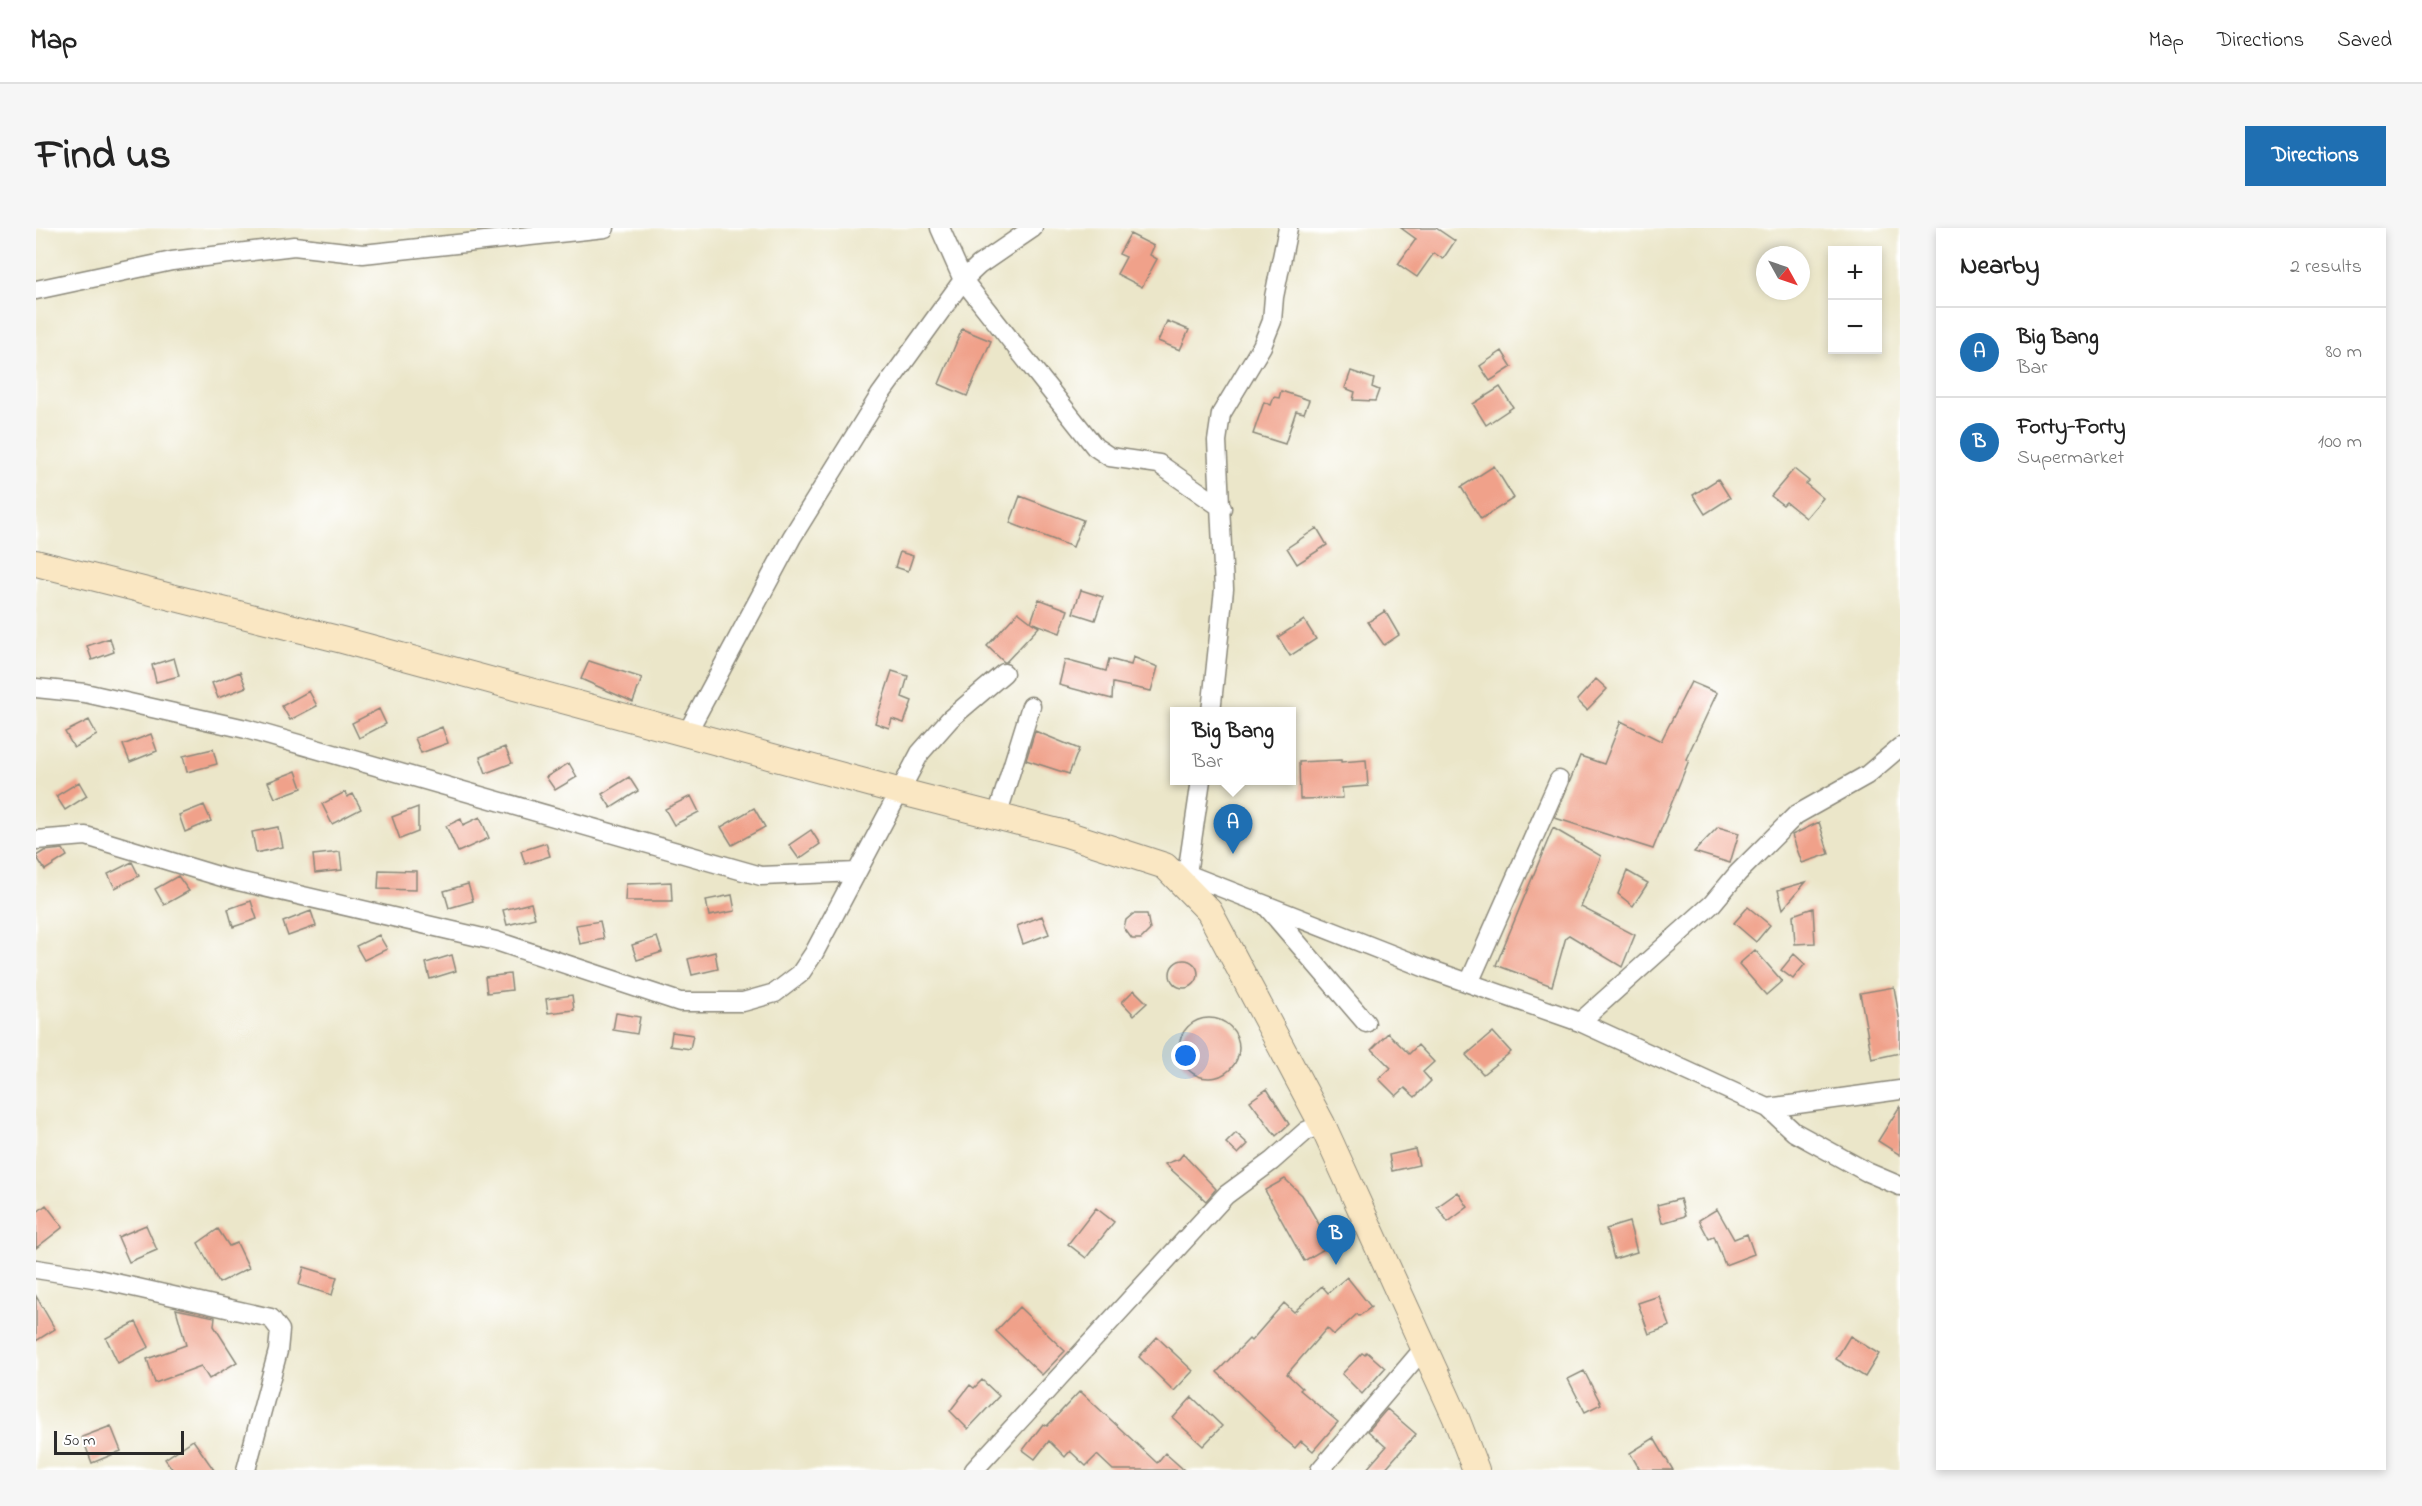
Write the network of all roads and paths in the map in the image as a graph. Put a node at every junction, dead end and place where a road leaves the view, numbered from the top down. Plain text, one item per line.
1 (605, 228) edge
2 (940, 228) edge
3 (1033, 228) edge
4 (1288, 228) edge
5 (963, 280) junction
6 (36, 290) edge
7 (1222, 508) junction
8 (36, 563) edge
9 (1004, 673) dead end
10 (36, 688) edge
11 (1031, 706) dead end
12 (1211, 707) edge
13 (687, 733) junction
14 (1900, 747) edge
15 (1558, 780) dead end
16 (1200, 785) edge
17 (898, 791) junction
18 (997, 816) junction
19 (36, 840) edge
20 (1176, 870) junction
21 (856, 872) junction
22 (1264, 904) junction
23 (1469, 983) junction
24 (1580, 1022) junction
25 (1366, 1023) dead end
26 (1900, 1090) edge
27 (1768, 1108) junction
28 (1322, 1124) junction
29 (1900, 1186) edge
30 (36, 1269) edge
31 (1424, 1348) junction
32 (983, 1467) edge
33 (246, 1470) edge
34 (1320, 1470) edge
35 (1476, 1470) edge

1 - 6 street
2 - 5 street
3 - 5 street
4 - 7 street
5 - 7 street
5 - 13 street
7 - 12 street
8 - 13 street
9 - 17 street
10 - 21 street
11 - 18 street
13 - 17 street
14 - 24 street
15 - 23 street
16 - 20 street
17 - 18 street
17 - 21 street
18 - 20 street
19 - 21 street
20 - 22 street
20 - 28 street
22 - 23 street
22 - 25 street
23 - 24 street
24 - 27 street
26 - 27 street
27 - 29 street
28 - 31 street
28 - 32 street
30 - 33 street
31 - 34 street
31 - 35 street

